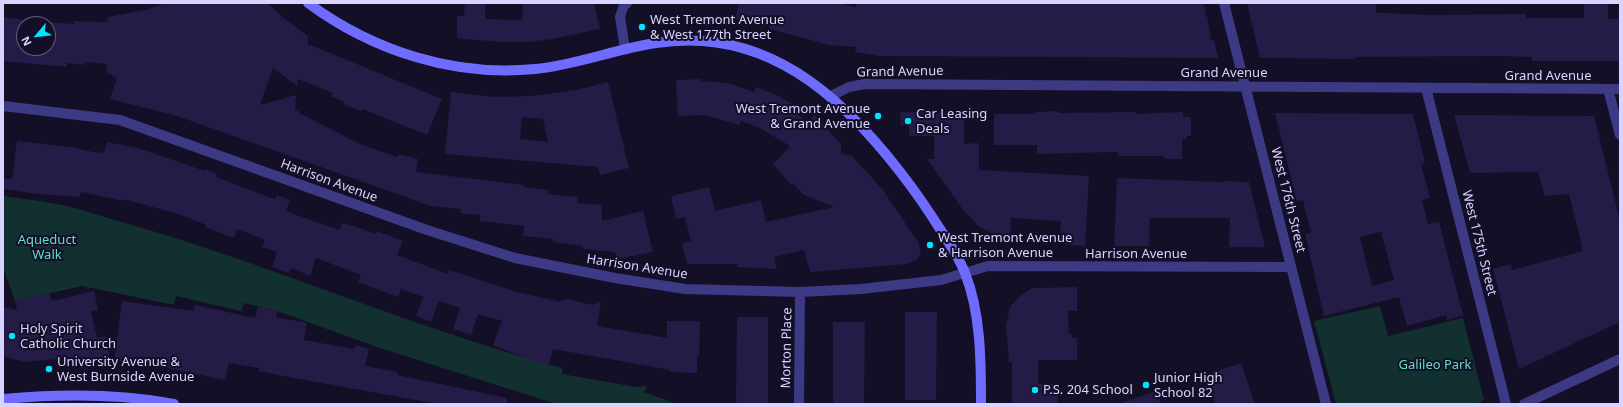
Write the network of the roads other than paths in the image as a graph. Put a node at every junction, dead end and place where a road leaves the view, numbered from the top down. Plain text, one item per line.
1 (308, 3) edge
2 (627, 3) edge
3 (1224, 3) edge
4 (625, 49) junction
5 (1246, 86) junction
6 (1426, 88) junction
7 (1608, 89) junction
8 (1620, 89) edge
9 (831, 96) junction
10 (3, 106) edge
11 (1620, 135) edge
12 (1291, 267) junction
13 (965, 273) junction
14 (800, 292) junction
15 (1620, 359) edge
16 (3, 399) edge
17 (174, 404) edge
18 (799, 404) edge
19 (981, 404) edge
20 (1326, 404) edge
21 (1506, 404) edge
22 (1524, 404) edge

1 - 4 main road
2 - 4 street
3 - 5 street, West 176th Street
4 - 9 main road
5 - 6 street, Grand Avenue
5 - 9 street, Grand Avenue
5 - 12 street, West 176th Street
6 - 7 street, Grand Avenue
6 - 21 street, West 175th Street
7 - 8 street, Grand Avenue
7 - 11 street
9 - 13 main road
10 - 14 street, Harrison Avenue
12 - 13 street, Harrison Avenue
12 - 20 street, West 176th Street
13 - 14 street, Harrison Avenue
13 - 19 main road
14 - 18 street, Morton Place
15 - 22 street
16 - 17 main road

